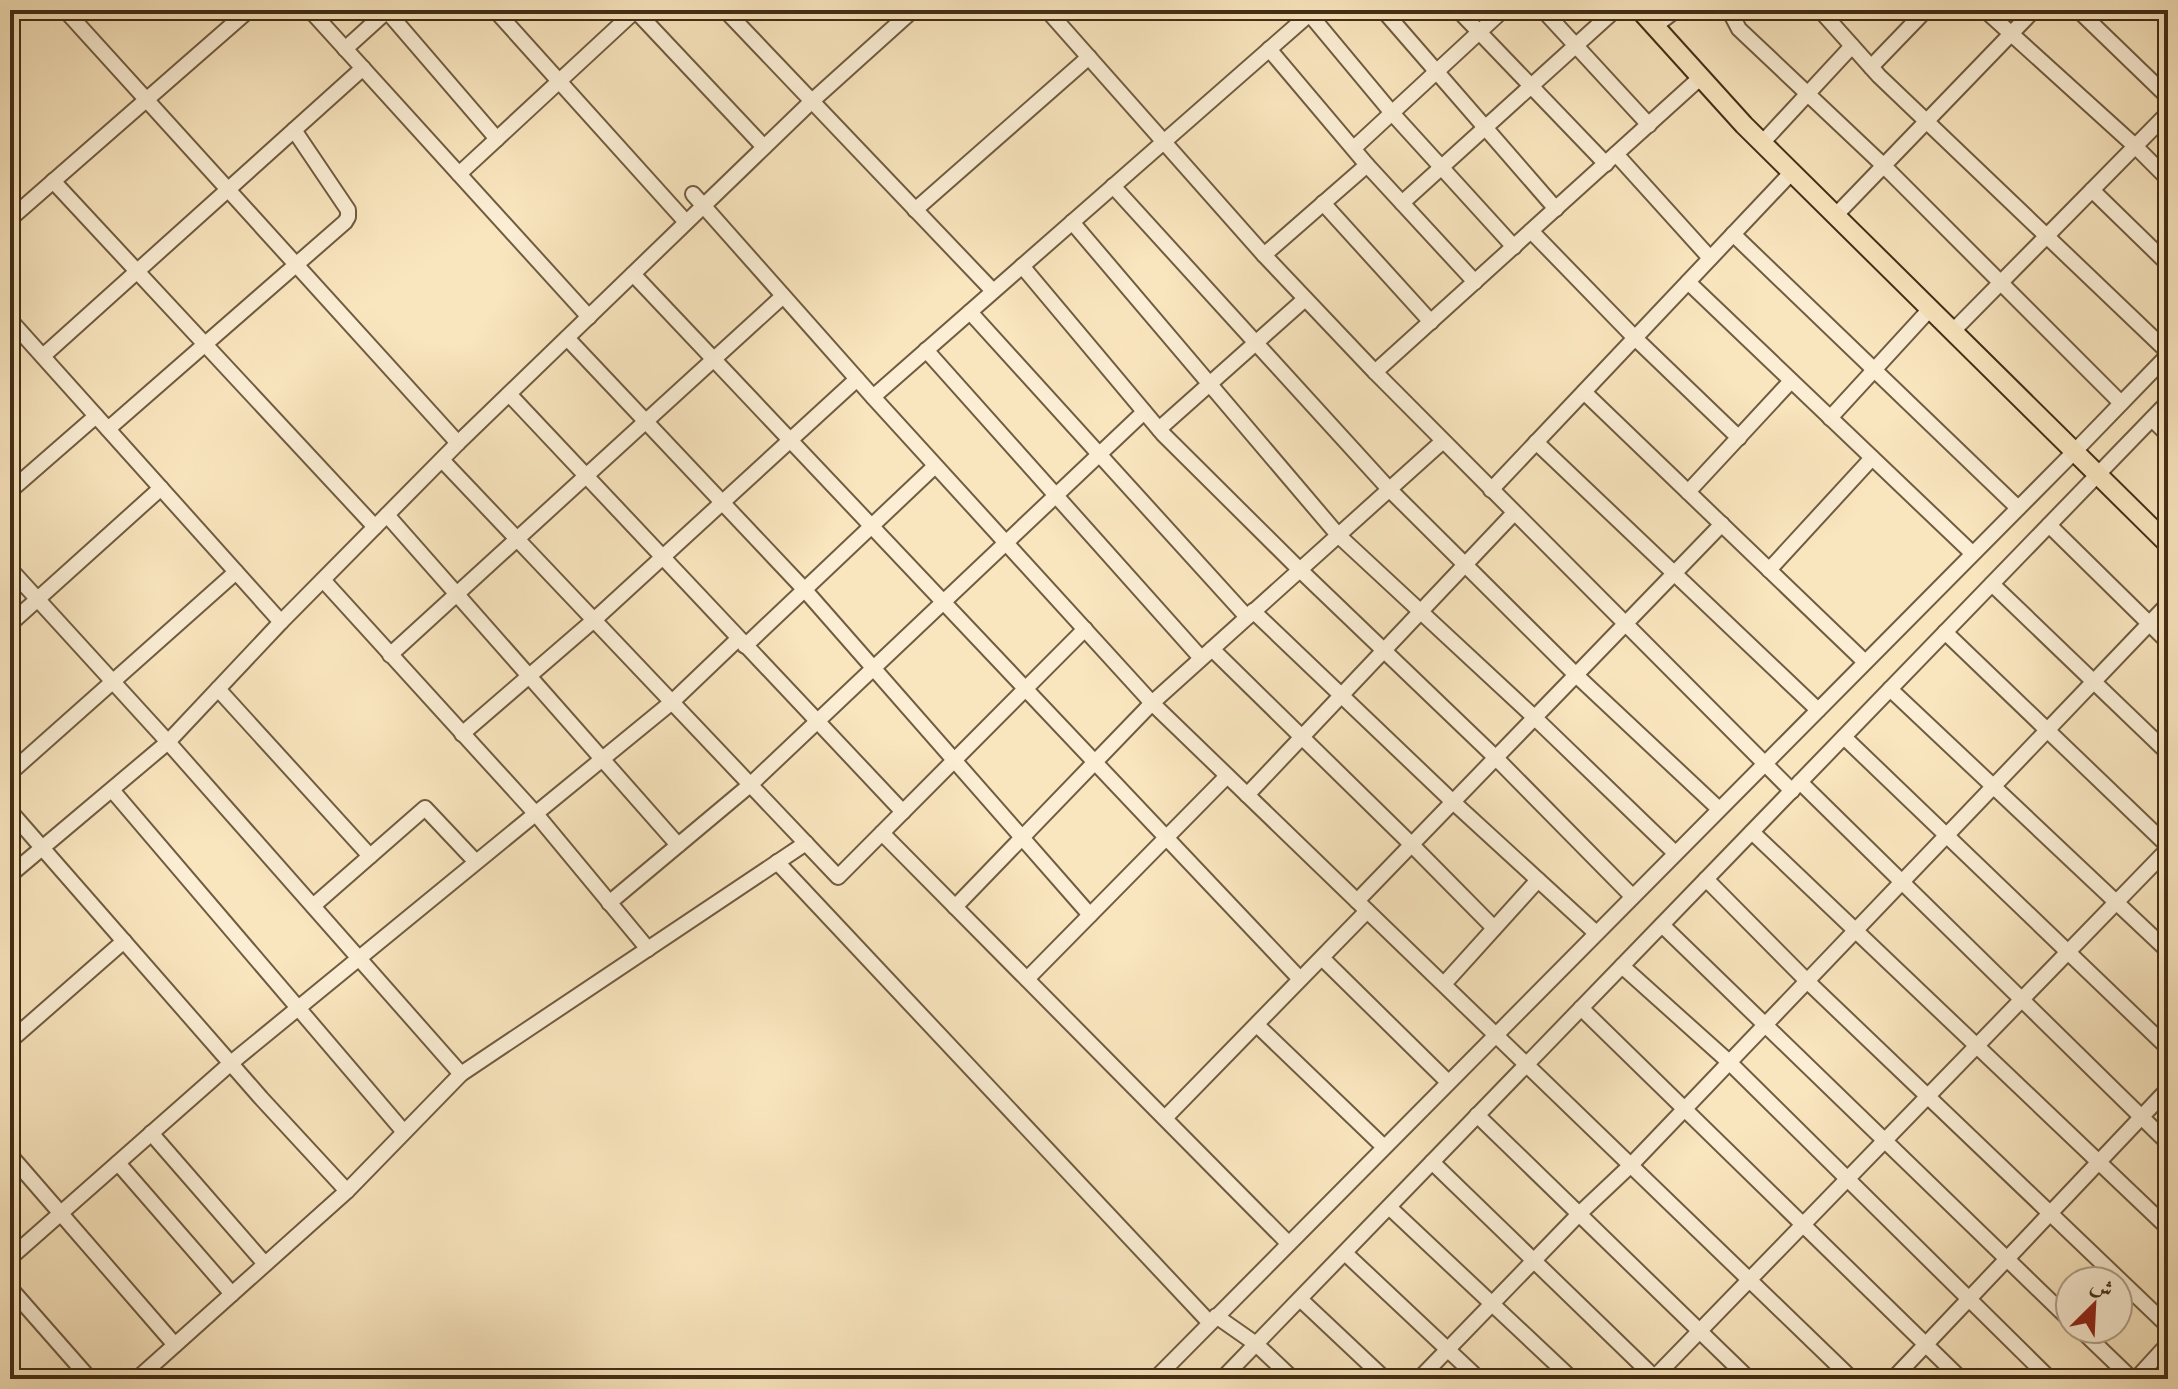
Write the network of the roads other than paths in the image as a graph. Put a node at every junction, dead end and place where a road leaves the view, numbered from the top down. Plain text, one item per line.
1 (65, 10) edge
2 (249, 10) edge
3 (310, 10) edge
4 (387, 10) edge
5 (495, 10) edge
6 (636, 10) edge
7 (725, 10) edge
8 (913, 10) edge
9 (1047, 10) edge
10 (1383, 10) edge
11 (1458, 10) edge
12 (1503, 10) edge
13 (1543, 10) edge
14 (1615, 10) edge
15 (1640, 10) edge
16 (1676, 10) edge
17 (1729, 10) edge
18 (1820, 10) edge
19 (1985, 10) edge
20 (2034, 10) edge
21 (2078, 10) edge
22 (2086, 10) edge
23 (2098, 10) edge
24 (1310, 11) edge
25 (1916, 14) edge
26 (1655, 26) junction
27 (1479, 33) junction
28 (2010, 33) junction
29 (1575, 45) junction
30 (1852, 46) junction
31 (345, 49) junction
32 (1269, 49) junction
33 (1089, 57) junction
34 (1871, 67) junction
35 (363, 68) junction
36 (1436, 72) junction
37 (1701, 77) junction
38 (559, 81) junction
39 (1531, 87) junction
40 (1808, 94) junction
41 (2168, 97) edge
42 (146, 100) junction
43 (812, 101) junction
44 (1392, 113) junction
45 (2168, 113) edge
46 (1926, 120) junction
47 (1649, 125) junction
48 (1485, 128) junction
49 (294, 130) junction
50 (497, 139) junction
51 (1163, 142) junction
52 (1762, 143) junction
53 (2135, 146) junction
54 (764, 147) junction
55 (1354, 148) junction
56 (1611, 159) junction
57 (1367, 165) junction
58 (1883, 165) junction
59 (1442, 168) junction
60 (1792, 172) junction
61 (459, 174) junction
62 (2168, 179) edge
63 (53, 181) junction
64 (1113, 186) junction
65 (228, 189) junction
66 (2092, 190) junction
67 (698, 200) junction
68 (1323, 203) junction
69 (1402, 203) junction
70 (1556, 209) junction
71 (915, 210) junction
72 (1835, 216) junction
73 (10, 219) edge
74 (686, 222) junction
75 (1072, 222) junction
76 (1531, 231) junction
77 (1733, 234) junction
78 (2046, 236) junction
79 (1514, 247) junction
80 (1264, 255) junction
81 (1710, 258) junction
82 (2168, 264) edge
83 (297, 266) junction
84 (1022, 266) junction
85 (137, 271) junction
86 (633, 274) junction
87 (1475, 282) junction
88 (1688, 282) junction
89 (2001, 283) junction
90 (993, 291) junction
91 (783, 296) junction
92 (1305, 299) junction
93 (1930, 309) junction
94 (970, 312) junction
95 (589, 317) junction
96 (10, 320) edge
97 (1431, 322) junction
98 (1952, 332) junction
99 (15, 336) edge
100 (567, 338) junction
101 (1635, 338) junction
102 (1256, 342) junction
103 (205, 345) junction
104 (926, 350) junction
105 (2168, 353) edge
106 (43, 356) junction
107 (713, 359) junction
108 (1874, 370) junction
109 (1375, 372) junction
110 (857, 379) junction
111 (1791, 381) junction
112 (1209, 384) junction
113 (1584, 392) junction
114 (509, 394) junction
115 (873, 397) junction
116 (2168, 402) edge
117 (2121, 403) junction
118 (1144, 412) junction
119 (96, 416) junction
120 (1830, 418) junction
121 (2152, 419) junction
122 (646, 421) junction
123 (108, 429) junction
124 (1159, 429) junction
125 (2168, 435) edge
126 (1739, 438) junction
127 (790, 440) junction
128 (1443, 441) junction
129 (1536, 442) junction
130 (458, 443) junction
131 (2074, 452) junction
132 (1099, 455) junction
133 (1872, 458) junction
134 (442, 460) junction
135 (935, 466) junction
136 (2097, 475) junction
137 (585, 476) junction
138 (161, 488) junction
139 (1389, 489) junction
140 (1491, 490) junction
141 (10, 491) edge
142 (1688, 492) junction
143 (1056, 496) junction
144 (722, 502) junction
145 (2018, 508) junction
146 (1514, 513) junction
147 (387, 515) junction
148 (1722, 524) junction
149 (2049, 525) junction
150 (871, 526) junction
151 (375, 527) junction
152 (1338, 535) junction
153 (517, 539) junction
154 (1006, 543) junction
155 (2168, 544) edge
156 (1972, 553) junction
157 (662, 558) junction
158 (1465, 565) junction
159 (10, 569) edge
160 (1300, 570) junction
161 (1769, 570) junction
162 (236, 572) junction
163 (1674, 574) junction
164 (323, 580) junction
165 (1992, 584) junction
166 (804, 589) junction
167 (456, 595) junction
168 (38, 599) junction
169 (943, 602) junction
170 (2168, 604) edge
171 (1421, 612) junction
172 (1250, 614) junction
173 (594, 620) junction
174 (281, 622) junction
175 (10, 624) edge
176 (1625, 624) junction
177 (2149, 624) junction
178 (1085, 629) junction
179 (1945, 632) junction
180 (2168, 642) edge
181 (741, 643) junction
182 (1384, 651) junction
183 (1207, 654) junction
184 (390, 655) junction
185 (1865, 662) junction
186 (874, 668) junction
187 (1576, 675) junction
188 (528, 677) junction
189 (113, 682) junction
190 (2094, 682) junction
191 (218, 689) junction
192 (1025, 689) junction
193 (1890, 689) junction
194 (1342, 696) junction
195 (672, 702) junction
196 (1152, 703) junction
197 (1818, 710) junction
198 (1534, 717) junction
199 (817, 722) junction
200 (2047, 730) junction
201 (462, 734) junction
202 (1302, 737) junction
203 (1844, 737) junction
204 (168, 742) junction
205 (2168, 753) edge
206 (1495, 757) junction
207 (601, 760) junction
208 (954, 760) junction
209 (1095, 762) junction
210 (1764, 764) junction
211 (10, 773) edge
212 (1227, 776) junction
213 (750, 785) junction
214 (1995, 785) junction
215 (1796, 786) junction
216 (112, 790) junction
217 (1247, 795) junction
218 (1452, 801) junction
219 (1719, 809) junction
220 (10, 811) edge
221 (903, 812) junction
222 (536, 814) junction
223 (1752, 832) junction
224 (882, 833) junction
225 (1947, 835) junction
226 (1022, 838) junction
227 (1166, 838) junction
228 (806, 843) junction
229 (1411, 844) junction
230 (678, 845) junction
231 (42, 848) junction
232 (2168, 848) edge
233 (1675, 853) junction
234 (370, 856) junction
235 (476, 862) junction
236 (777, 862) junction
237 (10, 875) edge
238 (1706, 879) junction
239 (1538, 880) junction
240 (1902, 882) junction
241 (1632, 896) junction
242 (2117, 902) junction
243 (609, 903) junction
244 (313, 906) junction
245 (1362, 906) junction
246 (955, 907) junction
247 (1090, 915) junction
248 (1662, 925) junction
249 (1494, 928) junction
250 (1855, 931) junction
251 (1596, 933) junction
252 (124, 941) junction
253 (648, 949) junction
254 (2168, 951) edge
255 (2068, 952) junction
256 (359, 958) junction
257 (1322, 958) junction
258 (1622, 966) junction
259 (1027, 979) junction
260 (1300, 979) junction
261 (1807, 981) junction
262 (1444, 984) junction
263 (2022, 1000) junction
264 (298, 1008) junction
265 (1581, 1008) junction
266 (1257, 1025) junction
267 (1765, 1025) junction
268 (1496, 1034) junction
269 (10, 1040) edge
270 (1977, 1046) junction
271 (2168, 1048) edge
272 (1729, 1062) junction
273 (231, 1063) junction
274 (1527, 1064) junction
275 (461, 1074) junction
276 (1448, 1082) junction
277 (2168, 1089) edge
278 (1928, 1097) junction
279 (1684, 1109) junction
280 (1477, 1115) junction
281 (2141, 1117) junction
282 (1165, 1118) junction
283 (404, 1132) junction
284 (151, 1133) junction
285 (1885, 1141) junction
286 (2168, 1143) edge
287 (1384, 1147) junction
288 (10, 1155) edge
289 (1432, 1162) junction
290 (2099, 1162) junction
291 (118, 1163) junction
292 (1631, 1165) junction
293 (1848, 1180) junction
294 (347, 1191) junction
295 (1389, 1207) junction
296 (59, 1214) junction
297 (1579, 1214) junction
298 (2050, 1214) junction
299 (1804, 1225) junction
300 (2168, 1228) edge
301 (1288, 1243) junction
302 (1345, 1253) junction
303 (10, 1258) edge
304 (2007, 1259) junction
305 (1534, 1260) junction
306 (265, 1264) junction
307 (1750, 1280) junction
308 (10, 1288) edge
309 (232, 1294) junction
310 (1300, 1299) junction
311 (1969, 1299) junction
312 (1492, 1304) junction
313 (2054, 1305) edge
314 (1213, 1320) junction
315 (2168, 1326) edge
316 (1700, 1331) junction
317 (1256, 1344) junction
318 (2168, 1344) edge
319 (175, 1345) junction
320 (1926, 1345) junction
321 (2097, 1345) edge
322 (1447, 1350) junction
323 (1655, 1378) edge
324 (90, 1379) edge
325 (137, 1379) edge
326 (1155, 1379) edge
327 (1222, 1379) edge
328 (1293, 1379) edge
329 (1385, 1379) edge
330 (1419, 1379) edge
331 (1479, 1379) edge
332 (1572, 1379) edge
333 (1749, 1379) edge
334 (1852, 1379) edge
335 (1893, 1379) edge
336 (1961, 1379) edge
337 (2050, 1379) edge
338 (2134, 1379) edge

1 - 42 street
2 - 42 street
3 - 31 street
4 - 31 street
4 - 50 street
5 - 38 street
6 - 38 street
6 - 54 street
7 - 43 street
8 - 43 street
9 - 33 street
10 - 36 street
11 - 27 street
12 - 27 street
13 - 29 street
14 - 29 street
15 - 26 main road
16 - 26 street
17 - 40 street
18 - 30 street
19 - 28 street
20 - 28 street
21 - 41 street
22 - 23 street
24 - 32 street
24 - 44 street
25 - 34 street
26 - 37 main road
27 - 36 street
27 - 39 street
28 - 46 street
28 - 53 street
29 - 39 street
29 - 47 street
30 - 34 street
30 - 40 street
31 - 35 street
32 - 51 street
32 - 55 street
33 - 51 street
33 - 71 street
34 - 46 street
35 - 49 street
35 - 61 street
36 - 44 street
36 - 48 street
37 - 47 street
37 - 52 main road
38 - 50 street
38 - 74 street
39 - 48 street
39 - 56 street
40 - 52 street
40 - 58 street
42 - 63 street
42 - 65 street
43 - 54 street
43 - 71 street
44 - 55 street
44 - 59 street
45 - 53 street
46 - 58 street
46 - 78 street
47 - 56 street
48 - 59 street
48 - 70 street
49 - 65 street
49 - 83 street
50 - 61 street
51 - 64 street
51 - 80 street
52 - 60 main road
53 - 62 street
53 - 66 street
54 - 67 street
55 - 57 street
56 - 70 street
56 - 81 street
57 - 68 street
57 - 69 street
58 - 72 street
58 - 89 street
59 - 69 street
59 - 79 street
60 - 72 main road
60 - 77 street
61 - 95 street
63 - 73 street
63 - 85 street
64 - 75 street
64 - 102 street
65 - 83 street
65 - 85 street
66 - 78 street
66 - 82 street
67 - 74 street
67 - 91 street
68 - 80 street
68 - 97 street
69 - 87 street
70 - 76 street
71 - 90 street
72 - 93 main road
74 - 86 street
75 - 84 street
75 - 112 street
76 - 79 street
76 - 101 street
77 - 81 street
77 - 108 street
78 - 89 street
78 - 105 street
79 - 87 street
80 - 92 street
81 - 88 street
83 - 103 street
83 - 130 street
84 - 90 street
84 - 118 street
85 - 103 street
85 - 106 street
86 - 95 street
86 - 107 street
87 - 97 street
88 - 101 street
88 - 111 street
89 - 98 street
89 - 117 street
90 - 94 street
91 - 107 street
91 - 110 street
92 - 102 street
92 - 109 street
93 - 98 main road
93 - 108 street
94 - 104 street
94 - 132 street
95 - 100 street
96 - 99 street
97 - 109 street
98 - 131 main road
99 - 106 street
100 - 114 street
100 - 122 street
101 - 113 street
101 - 126 street
102 - 112 street
102 - 139 street
103 - 123 street
103 - 151 street
104 - 115 street
104 - 143 street
105 - 117 street
106 - 119 street
107 - 122 street
107 - 127 street
108 - 120 street
108 - 145 street
109 - 128 street
110 - 115 street
110 - 127 street
111 - 120 street
111 - 126 street
112 - 124 street
112 - 152 street
113 - 129 street
113 - 142 street
114 - 130 street
114 - 137 street
115 - 135 street
116 - 121 street
117 - 131 street
118 - 124 street
118 - 132 street
119 - 123 street
119 - 141 street
120 - 133 street
121 - 125 street
121 - 136 street
122 - 137 street
122 - 144 street
123 - 138 street
124 - 160 street
126 - 142 street
127 - 144 street
127 - 150 street
128 - 139 street
128 - 140 street
129 - 140 street
129 - 163 street
130 - 134 street
131 - 136 main road
131 - 145 street
132 - 143 street
132 - 172 street
133 - 156 street
133 - 161 street
134 - 147 street
134 - 153 street
135 - 150 street
135 - 154 street
136 - 149 street
136 - 155 main road
137 - 153 street
137 - 157 street
138 - 162 street
138 - 168 street
139 - 152 street
139 - 158 street
140 - 146 street
142 - 148 street
143 - 154 street
143 - 183 street
144 - 157 street
144 - 166 street
145 - 156 street
146 - 158 street
146 - 176 street
147 - 151 street
147 - 167 street
148 - 161 street
148 - 163 street
149 - 165 street
149 - 177 street
150 - 166 street
150 - 169 street
151 - 164 street
152 - 160 street
152 - 171 street
153 - 167 street
153 - 173 street
154 - 169 street
154 - 178 street
156 - 185 street
157 - 173 street
157 - 181 street
158 - 171 street
158 - 187 street
159 - 168 street
160 - 172 street
160 - 182 street
161 - 185 street
162 - 174 street
162 - 189 street
163 - 176 street
163 - 197 street
164 - 174 street
164 - 184 street
165 - 179 street
165 - 190 street
166 - 181 street
166 - 186 street
167 - 184 street
167 - 188 street
168 - 175 street
168 - 189 street
169 - 186 street
169 - 192 street
170 - 177 street
171 - 182 street
171 - 198 street
172 - 183 street
172 - 194 street
173 - 188 street
173 - 195 street
174 - 191 street
176 - 187 street
176 - 210 street
177 - 180 street
177 - 190 street
178 - 192 street
178 - 196 street
179 - 193 street
179 - 200 street
181 - 195 street
181 - 199 street
182 - 194 street
182 - 206 street
183 - 196 street
183 - 202 street
184 - 201 street
185 - 197 street
186 - 199 street
186 - 208 street
187 - 198 street
187 - 219 street
188 - 201 street
188 - 207 street
189 - 204 street
189 - 211 street
190 - 200 street
190 - 205 street
191 - 204 street
191 - 234 street
192 - 208 street
192 - 209 street
193 - 203 street
193 - 214 street
194 - 202 street
194 - 218 street
195 - 207 street
195 - 213 street
196 - 209 street
196 - 212 street
197 - 210 street
198 - 206 street
198 - 233 street
199 - 213 street
199 - 221 street
200 - 214 street
200 - 232 street
201 - 222 street
202 - 217 street
202 - 229 street
203 - 215 street
203 - 225 street
204 - 216 street
204 - 244 street
206 - 218 street
206 - 241 street
207 - 222 street
207 - 230 street
208 - 221 street
208 - 226 street
209 - 226 street
209 - 227 street
210 - 215 street
210 - 219 street
212 - 217 street
212 - 227 street
213 - 228 street
213 - 230 street
214 - 225 street
214 - 242 street
215 - 223 street
215 - 240 street
216 - 231 street
216 - 264 street
217 - 245 street
218 - 229 street
218 - 239 street
219 - 233 street
220 - 231 street
221 - 224 street
222 - 235 street
222 - 243 street
223 - 238 street
223 - 250 street
224 - 228 street
224 - 246 street
225 - 240 street
225 - 255 street
226 - 246 street
226 - 247 street
227 - 247 street
227 - 260 street
228 - 236 street
229 - 245 street
229 - 249 street
230 - 243 street
231 - 237 street
231 - 252 street
232 - 242 street
233 - 241 street
234 - 235 street
234 - 244 street
235 - 256 street
236 - 253 street
236 - 314 street
238 - 248 street
238 - 261 street
239 - 249 street
239 - 251 street
240 - 250 street
240 - 263 street
241 - 251 street
242 - 254 street
242 - 255 street
243 - 253 street
244 - 256 street
245 - 257 street
245 - 262 street
246 - 259 street
247 - 259 street
248 - 258 street
248 - 267 street
249 - 262 street
250 - 261 street
250 - 270 street
251 - 268 street
252 - 269 street
252 - 273 street
253 - 275 street
255 - 263 street
255 - 271 street
256 - 264 street
256 - 275 street
257 - 260 street
257 - 276 street
258 - 265 street
258 - 272 street
259 - 282 street
260 - 266 street
261 - 267 street
261 - 278 street
262 - 268 street
263 - 270 street
263 - 281 street
264 - 273 street
264 - 283 street
265 - 274 street
265 - 279 street
266 - 282 street
266 - 287 street
267 - 272 street
267 - 285 street
268 - 274 street
268 - 276 street
270 - 278 street
270 - 290 street
272 - 279 street
272 - 293 street
273 - 284 street
273 - 294 street
274 - 280 street
274 - 292 street
275 - 283 street
276 - 287 street
277 - 281 street
278 - 285 street
278 - 298 street
279 - 292 street
279 - 299 street
280 - 289 street
280 - 297 street
281 - 286 street
281 - 290 street
282 - 301 street
283 - 294 street
284 - 291 street
284 - 306 street
285 - 293 street
285 - 304 street
287 - 301 street
288 - 296 street
289 - 295 street
289 - 305 street
290 - 298 street
290 - 300 street
291 - 296 street
291 - 309 street
292 - 297 street
292 - 307 street
293 - 299 street
293 - 311 street
294 - 306 street
295 - 302 street
295 - 312 street
296 - 303 street
296 - 319 street
297 - 305 street
297 - 316 street
298 - 304 street
298 - 315 street
299 - 307 street
299 - 320 street
301 - 314 street
302 - 310 street
302 - 322 street
304 - 311 street
304 - 313 street
305 - 312 street
305 - 323 street
306 - 309 street
307 - 316 street
307 - 334 street
308 - 324 street
309 - 319 street
310 - 317 street
310 - 329 street
311 - 320 street
311 - 337 street
312 - 322 street
312 - 332 street
314 - 317 street
314 - 326 street
316 - 323 street
316 - 333 street
317 - 327 street
317 - 328 street
318 - 338 street
319 - 325 street
320 - 335 street
320 - 336 street
321 - 338 street
322 - 330 street
322 - 331 street

